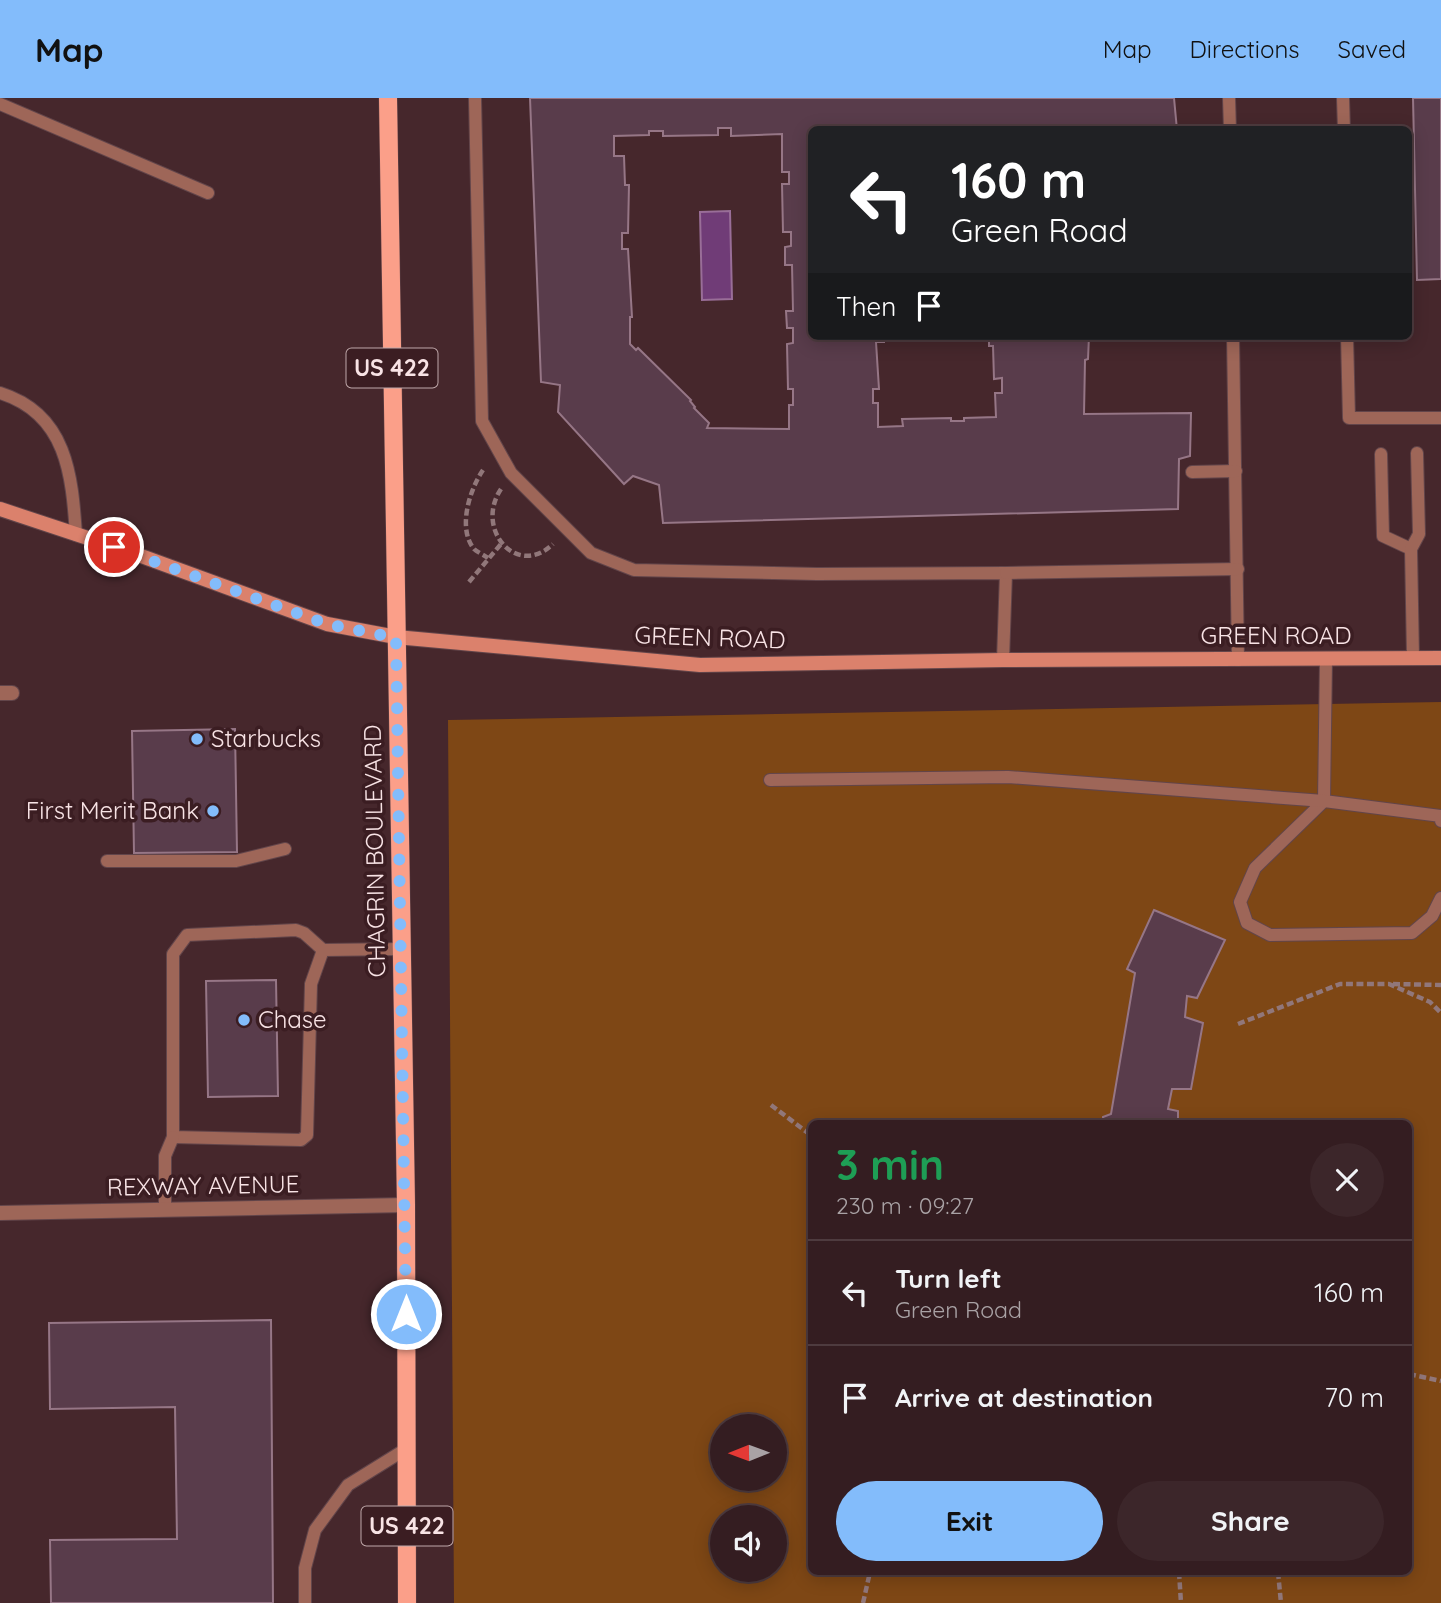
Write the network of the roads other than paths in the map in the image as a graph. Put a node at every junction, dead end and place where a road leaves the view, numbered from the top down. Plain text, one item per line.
1 (388, 98) edge
2 (475, 98) edge
3 (1229, 98) edge
4 (1343, 98) edge
5 (0, 104) edge
6 (1230, 126) edge
7 (1344, 126) edge
8 (208, 193) dead end
9 (1234, 340) edge
10 (1347, 340) edge
11 (0, 393) edge
12 (1441, 418) edge
13 (1417, 453) dead end
14 (1381, 454) dead end
15 (1192, 471) dead end
16 (1236, 471) junction
17 (0, 509) edge
18 (76, 535) junction
19 (1410, 550) junction
20 (1238, 569) junction
21 (1006, 573) junction
22 (396, 638) junction
23 (1413, 658) junction
24 (1441, 658) edge
25 (1326, 659) junction
26 (1003, 660) junction
27 (1238, 660) junction
28 (770, 780) dead end
29 (1324, 802) junction
30 (1441, 817) edge
31 (285, 849) dead end
32 (107, 861) dead end
33 (1441, 898) edge
34 (401, 949) junction
35 (323, 950) junction
36 (173, 1137) junction
37 (406, 1205) junction
38 (165, 1210) junction
39 (0, 1213) edge
40 (407, 1449) junction
41 (305, 1603) edge
42 (407, 1603) edge

1 - 22 main road, CHAGRIN BOULEVARD / US 422
2 - 21 lane
3 - 6 lane
4 - 7 lane
5 - 8 lane
9 - 16 lane
10 - 12 lane
11 - 18 lane
13 - 19 lane
14 - 19 lane
15 - 16 lane
16 - 20 lane
17 - 18 main road, GREEN ROAD
18 - 22 main road, GREEN ROAD
19 - 23 lane
20 - 21 lane
20 - 27 lane
21 - 26 lane
22 - 26 main road, GREEN ROAD
22 - 34 main road, CHAGRIN BOULEVARD / US 422
23 - 24 main road, GREEN ROAD
23 - 25 main road, GREEN ROAD
25 - 27 main road, GREEN ROAD
25 - 29 lane
26 - 27 main road, GREEN ROAD
28 - 29 lane
29 - 30 lane
29 - 33 lane
31 - 32 lane
34 - 35 lane
34 - 37 main road, CHAGRIN BOULEVARD / US 422
35 - 36 lane
35 - 36 lane
36 - 38 lane
37 - 38 street, REXWAY AVENUE
37 - 40 main road, CHAGRIN BOULEVARD / US 422
38 - 39 street, REXWAY AVENUE
40 - 41 lane
40 - 42 main road, CHAGRIN BOULEVARD / US 422

